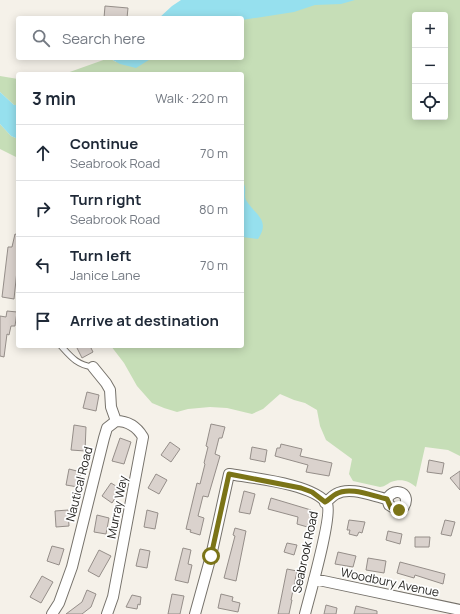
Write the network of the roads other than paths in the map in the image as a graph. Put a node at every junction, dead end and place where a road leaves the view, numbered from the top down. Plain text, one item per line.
1 (63, 348) edge
2 (93, 367) joint
3 (116, 421) junction
4 (387, 499) dead end
5 (325, 502) junction
6 (314, 579) junction
7 (460, 610) edge
8 (52, 614) edge
9 (107, 614) edge
10 (195, 614) edge
11 (305, 614) edge

1 - 2 lane
2 - 3 street
3 - 8 street, Nautical Road
3 - 9 street, Murray Way
4 - 5 street
5 - 6 street, Seabrook Road
5 - 10 street, Seabrook Road
6 - 7 street, Woodbury Avenue
6 - 11 street, Seabrook Road

